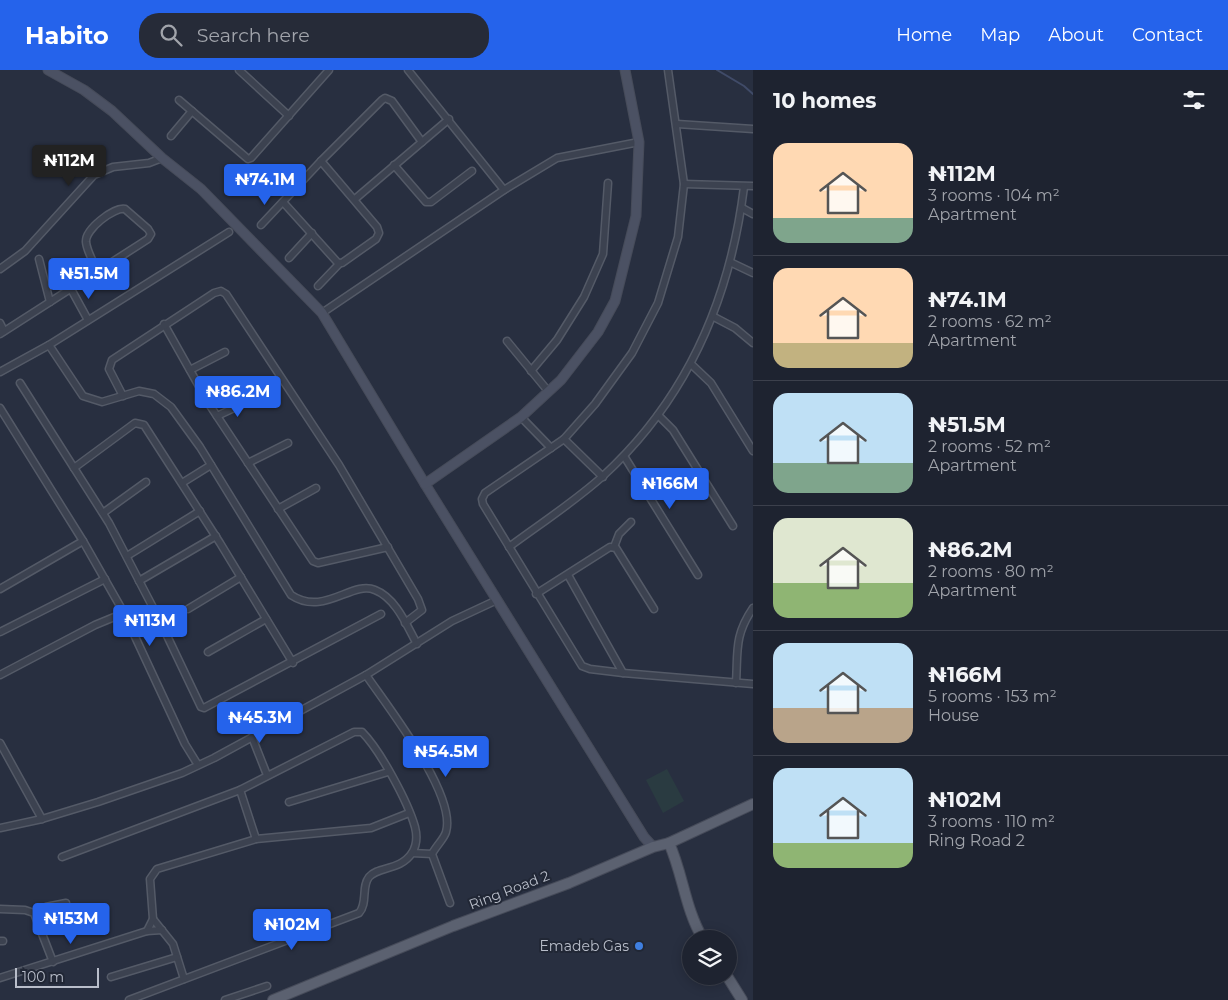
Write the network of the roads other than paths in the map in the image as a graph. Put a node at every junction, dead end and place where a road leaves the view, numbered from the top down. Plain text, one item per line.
1 (48, 70) edge
2 (238, 70) edge
3 (329, 70) edge
4 (408, 70) edge
5 (625, 70) edge
6 (668, 70) edge
7 (179, 100) dead end
8 (192, 111) junction
9 (289, 116) junction
10 (448, 119) junction
11 (677, 124) junction
12 (753, 129) edge
13 (171, 136) dead end
14 (422, 142) junction
15 (639, 142) junction
16 (162, 158) junction
17 (321, 160) junction
18 (394, 165) junction
19 (472, 171) dead end
20 (608, 182) dead end
21 (684, 184) junction
22 (744, 186) junction
23 (753, 186) edge
24 (504, 190) junction
25 (355, 199) junction
26 (283, 202) junction
27 (742, 208) junction
28 (753, 214) edge
29 (261, 225) dead end
30 (229, 232) dead end
31 (312, 233) junction
32 (289, 258) dead end
33 (38, 259) dead end
34 (732, 262) junction
35 (340, 263) junction
36 (1, 266) edge
37 (98, 272) junction
38 (753, 273) edge
39 (318, 286) dead end
40 (72, 289) junction
41 (50, 302) junction
42 (322, 313) junction
43 (714, 317) junction
44 (88, 320) junction
45 (0, 323) edge
46 (164, 324) junction
47 (2, 332) edge
48 (507, 341) dead end
49 (753, 343) edge
50 (49, 345) junction
51 (225, 352) dead end
52 (691, 364) junction
53 (190, 370) junction
54 (531, 371) junction
55 (0, 372) edge
56 (20, 383) dead end
57 (548, 392) junction
58 (123, 396) junction
59 (251, 400) dead end
60 (0, 408) edge
61 (658, 415) junction
62 (217, 416) junction
63 (521, 417) junction
64 (564, 439) junction
65 (288, 443) dead end
66 (551, 448) junction
67 (753, 451) edge
68 (624, 456) junction
69 (248, 463) junction
70 (211, 465) junction
71 (74, 468) junction
72 (603, 477) junction
73 (146, 482) dead end
74 (182, 483) junction
75 (425, 484) junction
76 (316, 488) dead end
77 (278, 509) junction
78 (200, 511) junction
79 (103, 513) junction
80 (631, 522) dead end
81 (734, 526) dead end
82 (216, 536) junction
83 (84, 541) junction
84 (388, 547) junction
85 (509, 547) junction
86 (614, 548) junction
87 (127, 556) junction
88 (568, 575) junction
89 (698, 575) dead end
90 (241, 577) junction
91 (105, 579) junction
92 (139, 580) junction
93 (0, 589) edge
94 (536, 594) junction
95 (497, 600) junction
96 (753, 608) edge
97 (188, 609) dead end
98 (654, 609) dead end
99 (124, 613) junction
100 (381, 614) dead end
101 (750, 616) edge
102 (266, 619) junction
103 (405, 623) junction
104 (0, 632) edge
105 (417, 644) junction
106 (208, 652) dead end
107 (293, 663) junction
108 (623, 673) junction
109 (366, 675) junction
110 (0, 676) edge
111 (736, 683) junction
112 (753, 684) edge
113 (252, 736) junction
114 (0, 743) edge
115 (198, 765) junction
116 (388, 772) junction
117 (267, 775) junction
118 (240, 790) junction
119 (290, 802) dead end
120 (753, 804) edge
121 (409, 813) junction
122 (42, 819) junction
123 (0, 828) edge
124 (256, 839) junction
125 (669, 842) junction
126 (653, 847) junction
127 (412, 853) junction
128 (432, 854) junction
129 (62, 857) dead end
130 (450, 903) dead end
131 (66, 904) dead end
132 (0, 909) edge
133 (34, 913) junction
134 (153, 919) junction
135 (162, 930) junction
136 (699, 930) edge
137 (147, 931) junction
138 (177, 957) junction
139 (53, 962) junction
140 (110, 977) dead end
141 (0, 978) edge
142 (184, 979) junction
143 (733, 985) edge
144 (267, 986) dead end
145 (129, 1000) edge
146 (225, 1000) edge
147 (274, 1000) edge
148 (742, 1000) edge

1 - 16 street
2 - 9 street
3 - 9 street
4 - 10 street
5 - 15 street
6 - 11 street
7 - 8 street
8 - 9 street
8 - 13 street
10 - 14 street
10 - 24 street
11 - 12 street
11 - 21 street
14 - 17 street
14 - 18 street
15 - 24 street
15 - 57 street
16 - 36 street
16 - 42 street
17 - 25 street
17 - 26 street
18 - 19 street
18 - 25 street
20 - 54 street
21 - 22 street
21 - 64 street
22 - 23 street
22 - 27 street
24 - 42 street
25 - 35 street
26 - 29 street
26 - 31 street
27 - 28 street
27 - 34 street
30 - 44 street
31 - 32 street
31 - 35 street
33 - 41 street
34 - 38 street
34 - 43 street
35 - 39 street
37 - 37 street
37 - 40 street
40 - 41 street
40 - 44 street
41 - 47 street
42 - 75 street
43 - 49 street
43 - 52 street
44 - 50 street
45 - 47 street
46 - 53 street
46 - 58 street
46 - 84 street
48 - 54 street
50 - 55 street
50 - 58 street
51 - 53 street
52 - 61 street
52 - 67 street
53 - 62 street
54 - 57 street
56 - 71 street
57 - 63 street
58 - 70 street
59 - 62 street
60 - 83 street
61 - 68 street
61 - 81 street
62 - 69 street
63 - 66 street
63 - 75 street
64 - 66 street
64 - 72 street
65 - 69 street
66 - 85 street
68 - 72 street
68 - 89 street
69 - 77 street
70 - 74 street
70 - 103 street
71 - 74 street
71 - 79 street
72 - 85 street
73 - 79 street
74 - 78 street
75 - 95 street
76 - 77 street
77 - 84 street
78 - 82 street
78 - 87 street
79 - 87 street
80 - 86 street
82 - 90 street
82 - 92 street
83 - 91 street
83 - 93 street
84 - 103 street
85 - 94 street
86 - 88 street
86 - 98 street
87 - 92 street
88 - 94 street
88 - 108 street
90 - 97 street
90 - 102 street
91 - 99 street
91 - 104 street
92 - 107 street
94 - 108 street
95 - 105 street
95 - 126 street
96 - 101 street
99 - 110 street
99 - 115 street
100 - 107 street
101 - 111 street
102 - 106 street
102 - 107 street
103 - 105 street
105 - 109 street
108 - 111 street
109 - 113 street
109 - 128 street
111 - 112 street
113 - 115 street
113 - 117 street
114 - 122 street
115 - 122 street
116 - 117 street
116 - 119 street
116 - 121 street
117 - 118 street
118 - 124 street
118 - 129 street
120 - 125 main road, Ring Road 2
121 - 124 street
121 - 127 street
122 - 123 street
124 - 134 street
125 - 126 main road, Ring Road 2
125 - 136 main road
126 - 147 main road, Ring Road 2
127 - 128 street
127 - 142 street
128 - 130 street
131 - 133 street
132 - 133 street
133 - 139 street
134 - 135 street
134 - 137 street
135 - 137 street
135 - 138 street
137 - 139 street
138 - 140 street
138 - 142 street
139 - 141 street
142 - 145 street
143 - 148 main road
144 - 146 street

